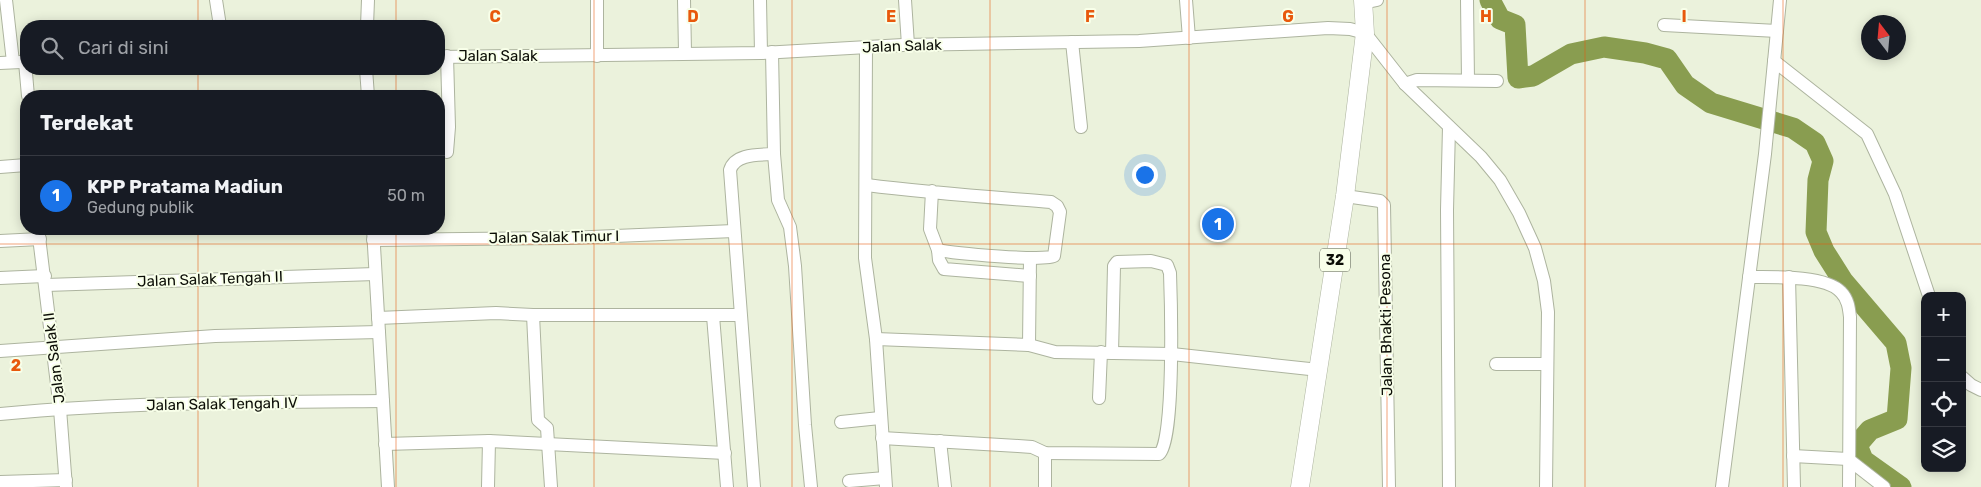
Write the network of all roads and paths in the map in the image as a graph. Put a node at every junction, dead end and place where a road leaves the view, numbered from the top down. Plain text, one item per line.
1 (6, 0) edge
2 (216, 0) edge
3 (368, 0) edge
4 (597, 0) edge
5 (684, 0) edge
6 (760, 0) edge
7 (905, 0) edge
8 (1186, 0) edge
9 (1467, 0) edge
10 (1780, 0) edge
11 (1368, 1) edge
12 (219, 20) edge
13 (367, 20) edge
14 (1664, 26) dead end
15 (1777, 31) junction
16 (1365, 33) junction
17 (1189, 38) junction
18 (1072, 42) junction
19 (908, 45) junction
20 (866, 47) junction
21 (685, 52) junction
22 (767, 52) junction
23 (597, 56) junction
24 (445, 57) edge
25 (1774, 61) junction
26 (16, 62) edge
27 (21, 75) edge
28 (366, 75) edge
29 (445, 75) edge
30 (1468, 80) junction
31 (1497, 81) dead end
32 (1405, 84) junction
33 (26, 90) edge
34 (368, 90) edge
35 (1081, 127) dead end
36 (1449, 127) junction
37 (447, 152) dead end
38 (774, 154) junction
39 (20, 165) edge
40 (0, 167) edge
41 (867, 185) junction
42 (932, 191) junction
43 (1345, 196) junction
44 (734, 231) junction
45 (33, 235) edge
46 (39, 235) edge
47 (373, 235) edge
48 (422, 235) edge
49 (0, 241) edge
50 (938, 250) junction
51 (1030, 258) junction
52 (375, 274) junction
53 (1030, 276) junction
54 (1749, 277) junction
55 (0, 278) edge
56 (1789, 278) junction
57 (46, 281) junction
58 (1928, 292) edge
59 (533, 315) junction
60 (740, 315) junction
61 (713, 316) junction
62 (378, 318) junction
63 (379, 332) junction
64 (876, 339) junction
65 (1030, 345) junction
66 (53, 348) junction
67 (0, 351) edge
68 (1107, 353) junction
69 (1172, 354) junction
70 (1496, 364) dead end
71 (1548, 364) junction
72 (1319, 370) junction
73 (1966, 381) edge
74 (1981, 390) edge
75 (1098, 398) dead end
76 (383, 401) junction
77 (60, 409) junction
78 (0, 414) edge
79 (880, 418) junction
80 (842, 422) dead end
81 (882, 438) junction
82 (489, 441) junction
83 (940, 441) junction
84 (548, 443) junction
85 (385, 444) junction
86 (725, 452) junction
87 (1045, 453) junction
88 (1793, 456) junction
89 (1848, 459) junction
90 (0, 482) edge
91 (849, 482) dead end
92 (885, 482) edge
93 (66, 483) edge
94 (388, 487) edge
95 (488, 487) edge
96 (551, 487) edge
97 (727, 487) edge
98 (754, 487) edge
99 (811, 487) edge
100 (945, 487) edge
101 (1044, 487) edge
102 (1300, 487) edge
103 (1389, 487) edge
104 (1449, 487) edge
105 (1546, 487) edge
106 (1722, 487) edge
107 (1794, 487) edge
108 (1849, 487) edge
109 (1884, 487) edge

1 - 26 street
2 - 12 street
3 - 13 street
4 - 23 street
5 - 21 street
6 - 22 street
7 - 19 street
8 - 17 street
9 - 30 street
10 - 15 street
11 - 16 highway, 32
14 - 15 street
15 - 25 street
16 - 17 street, Jalan Salak
16 - 32 street
16 - 43 highway, 32
17 - 18 street, Jalan Salak
18 - 19 street, Jalan Salak
18 - 35 street
19 - 20 street, Jalan Salak
20 - 22 street, Jalan Salak
20 - 41 street
21 - 22 street, Jalan Salak
21 - 23 street, Jalan Salak
22 - 38 street
23 - 24 street, Jalan Salak
25 - 54 street
25 - 58 street
27 - 33 street
28 - 34 street
29 - 37 street
30 - 31 street
30 - 32 street
32 - 36 street
36 - 71 street
36 - 104 street
38 - 44 street
38 - 99 street
39 - 40 street
41 - 42 street
41 - 64 street
42 - 50 street
42 - 51 street
43 - 72 highway, 32
43 - 103 street, Jalan Bhakti Pesona
44 - 48 street, Jalan Salak Timur I
44 - 60 street
45 - 49 street
46 - 57 street, Jalan Salak II
47 - 52 street
50 - 51 street
50 - 53 street
51 - 53 street
52 - 57 street, Jalan Salak Tengah II
52 - 62 street
53 - 65 street
54 - 56 street
54 - 106 street
55 - 57 street, Jalan Salak Tengah II
56 - 88 street
56 - 89 street
57 - 66 street, Jalan Salak II
59 - 61 street
59 - 62 street
59 - 84 street
60 - 61 street
60 - 98 street
61 - 86 street
62 - 63 street
63 - 66 street
63 - 76 street
64 - 65 street
64 - 79 street
65 - 68 street
66 - 67 street
66 - 77 street, Jalan Salak II
68 - 69 street
68 - 69 street
68 - 75 street
69 - 72 street
69 - 87 street
70 - 71 street
71 - 105 street
72 - 102 highway, 32
73 - 74 street
76 - 77 street, Jalan Salak Tengah IV
76 - 85 street
77 - 78 street, Jalan Salak Tengah IV
77 - 93 street, Jalan Salak II
79 - 80 street
79 - 81 street
81 - 83 street
81 - 92 street
82 - 84 street
82 - 85 street
82 - 95 street
83 - 87 street
83 - 100 street
84 - 86 street
84 - 96 street
85 - 94 street
86 - 97 street
87 - 101 street
88 - 89 street
88 - 107 street
89 - 108 street
89 - 109 street
90 - 93 street
91 - 92 street

